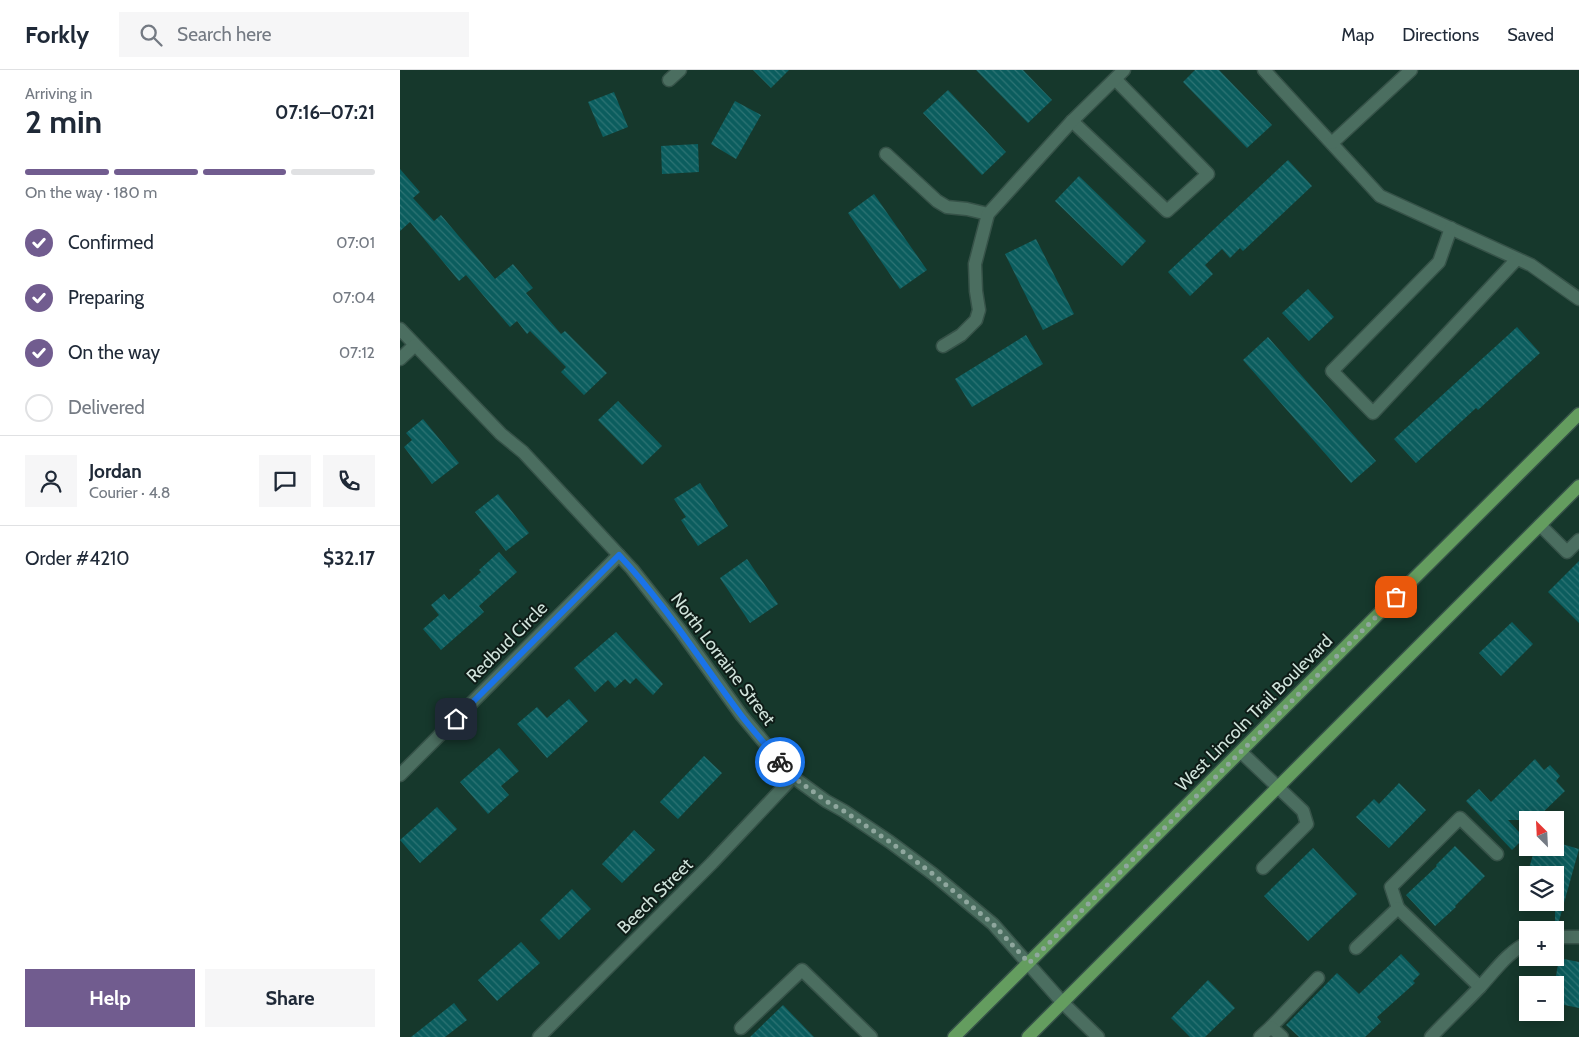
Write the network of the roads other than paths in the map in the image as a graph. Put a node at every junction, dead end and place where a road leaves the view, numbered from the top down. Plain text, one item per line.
1 (680, 70) edge
2 (1264, 70) edge
3 (1411, 70) edge
4 (1119, 75) edge
5 (669, 80) dead end
6 (1072, 121) junction
7 (1332, 143) junction
8 (886, 154) dead end
9 (988, 214) junction
10 (1451, 228) junction
11 (1517, 259) junction
12 (1579, 299) edge
13 (400, 329) edge
14 (415, 345) junction
15 (943, 346) dead end
16 (400, 359) edge
17 (1579, 414) edge
18 (1579, 486) edge
19 (1540, 525) junction
20 (1579, 540) edge
21 (619, 555) junction
22 (1241, 752) junction
23 (400, 775) edge
24 (793, 777) junction
25 (1277, 787) junction
26 (1497, 854) dead end
27 (1263, 868) dead end
28 (1398, 908) junction
29 (1564, 937) edge
30 (1579, 937) edge
31 (1356, 948) dead end
32 (1519, 948) edge
33 (1029, 963) junction
34 (1318, 978) dead end
35 (1480, 987) junction
36 (1064, 1003) junction
37 (1271, 1027) junction
38 (741, 1028) dead end
39 (865, 1035) edge
40 (539, 1037) edge
41 (954, 1037) edge
42 (1028, 1037) edge
43 (1098, 1037) edge
44 (1260, 1037) edge
45 (1282, 1037) edge
46 (1431, 1037) edge

1 - 5 street
2 - 7 street
3 - 7 street
4 - 6 street
4 - 6 street
6 - 9 street
7 - 10 street
8 - 9 street
9 - 15 street
10 - 11 street
10 - 11 street
11 - 12 street
13 - 14 street, North Lorraine Street
14 - 16 street
14 - 21 street, North Lorraine Street
17 - 22 main road, West Lincoln Trail Boulevard
18 - 19 main road
19 - 20 street
19 - 25 main road
21 - 23 street, Redbud Circle
21 - 24 street, North Lorraine Street
22 - 25 street
22 - 33 main road, West Lincoln Trail Boulevard
24 - 33 street, North Lorraine Street
24 - 40 street, Beech Street
25 - 27 street
25 - 36 main road
26 - 28 street
28 - 31 street
28 - 35 street
29 - 30 street
32 - 35 street
33 - 36 street, North Lorraine Street
33 - 41 main road, West Lincoln Trail Boulevard
34 - 37 street
35 - 46 street
36 - 42 main road
36 - 43 street, North Lorraine Street
37 - 44 street
37 - 45 street
38 - 39 street

